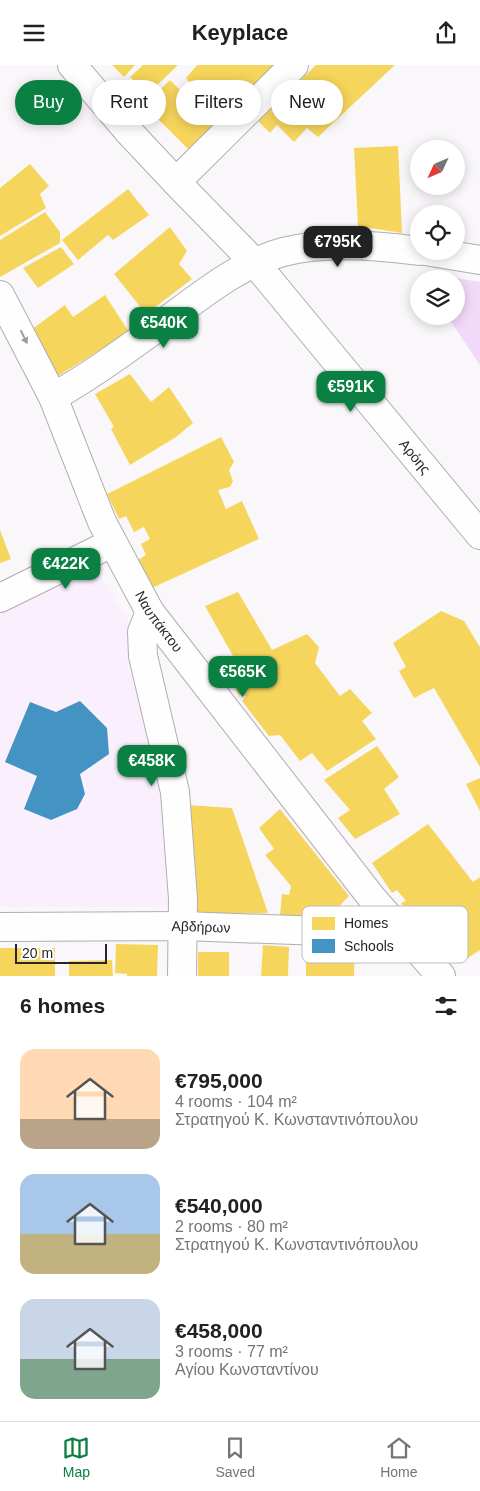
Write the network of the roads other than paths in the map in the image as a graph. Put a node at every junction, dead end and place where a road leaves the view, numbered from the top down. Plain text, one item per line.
1 (72, 65) edge
2 (294, 65) edge
3 (176, 182) junction
4 (410, 250) edge
5 (465, 258) edge
6 (480, 260) edge
7 (255, 263) junction
8 (0, 295) edge
9 (53, 397) junction
10 (480, 535) edge
11 (112, 543) junction
12 (0, 598) edge
13 (150, 612) junction
14 (379, 906) edge
15 (183, 926) junction
16 (0, 927) edge
17 (302, 930) edge
18 (431, 963) edge
19 (442, 975) edge
20 (182, 976) edge

1 - 3 street, Αρόης
2 - 3 street
3 - 7 street, Αρόης
4 - 7 street
5 - 6 street
7 - 9 street
7 - 10 street, Αρόης
8 -> 9 street, Ναυπάκτου
9 - 11 street, Ναυπάκτου
11 - 12 street
11 - 13 street, Ναυπάκτου
13 - 14 street, Ναυπάκτου
13 - 15 street
15 - 16 street, Αβδήρων
15 - 17 street, Αβδήρων
15 - 20 street
18 - 19 street, Ναυπάκτου

